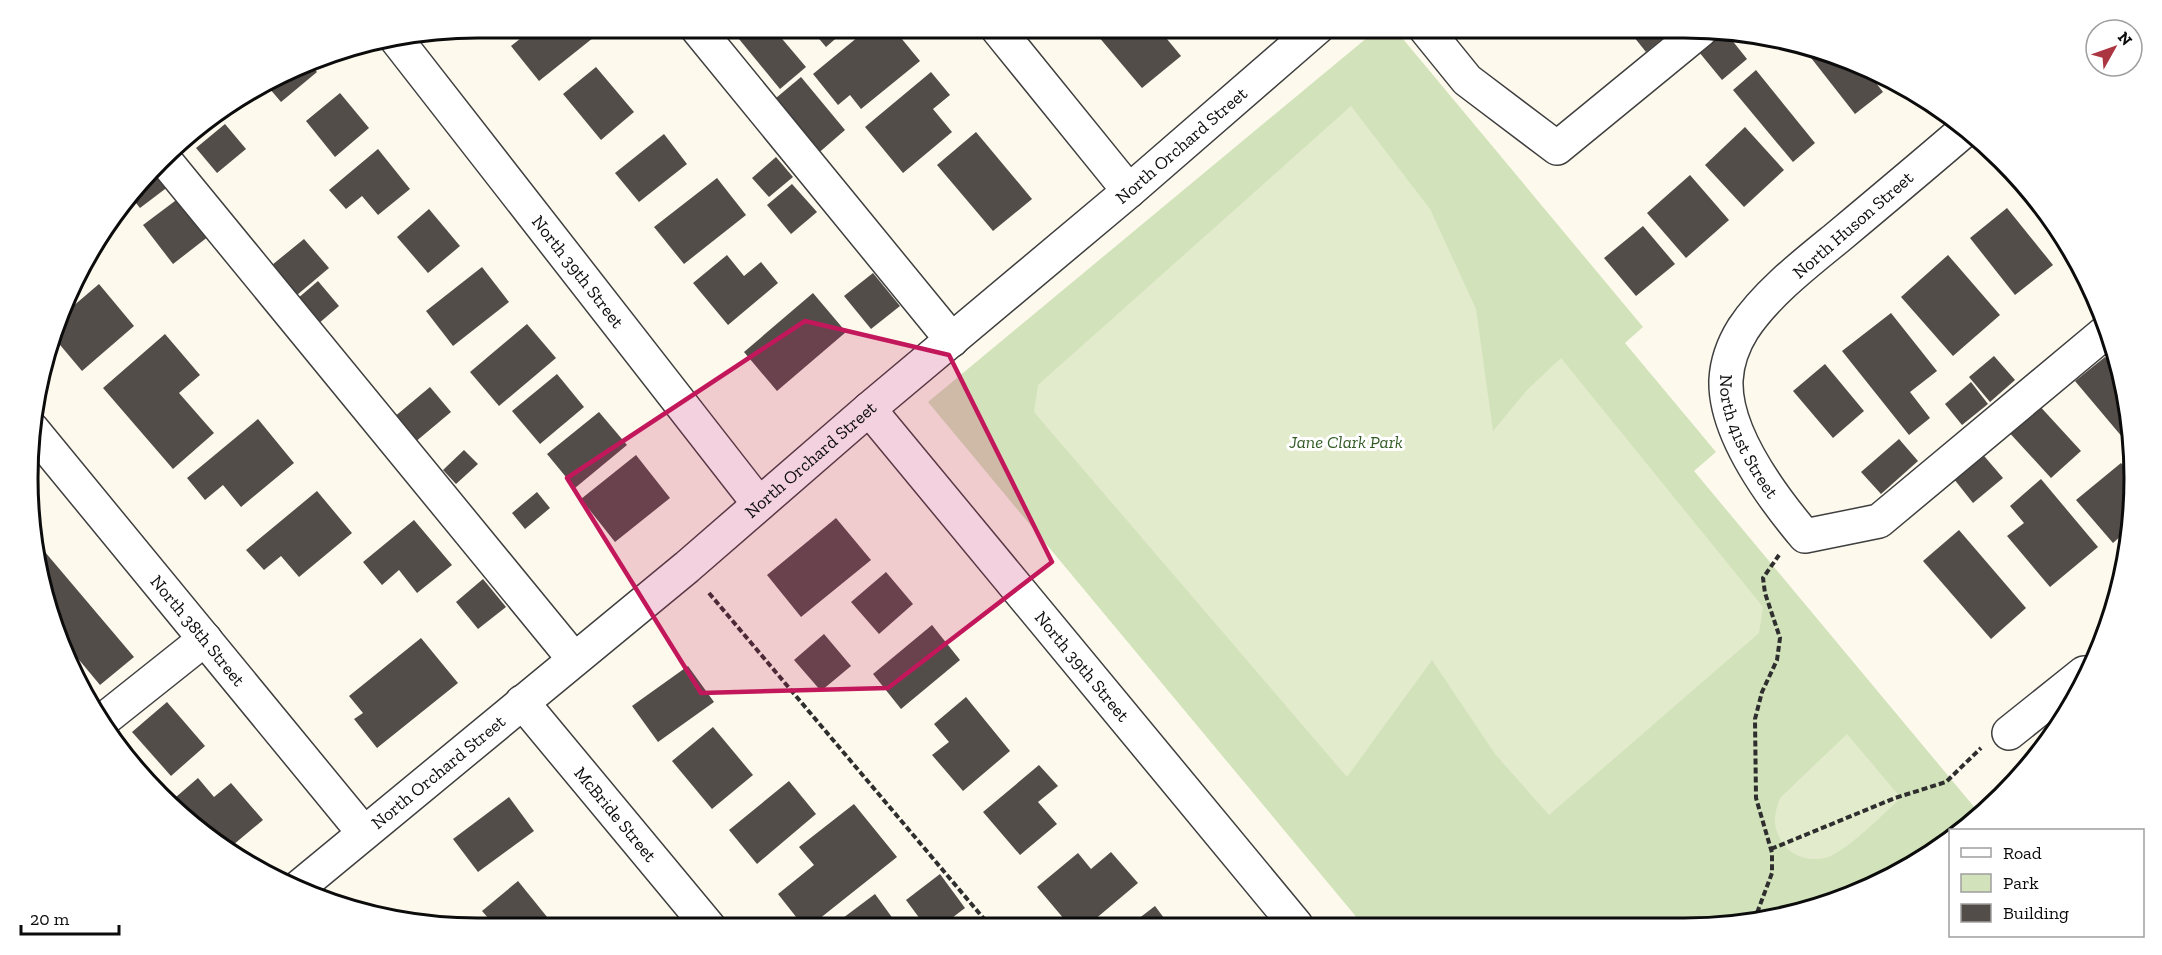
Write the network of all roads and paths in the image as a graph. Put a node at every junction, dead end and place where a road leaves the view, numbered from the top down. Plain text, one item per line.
1 (705, 38) edge
2 (1005, 38) edge
3 (1299, 38) edge
4 (1433, 38) edge
5 (1691, 38) edge
6 (400, 44) edge
7 (1960, 135) edge
8 (168, 164) edge
9 (1129, 191) junction
10 (1744, 328) joint
11 (2101, 336) edge
12 (952, 340) junction
13 (869, 409) junction
14 (38, 447) edge
15 (759, 504) junction
16 (1801, 531) junction
17 (687, 567) junction
18 (205, 639) junction
19 (574, 659) junction
20 (2075, 680) edge
21 (522, 702) junction
22 (108, 716) edge
23 (2009, 733) joint
24 (364, 833) junction
25 (1771, 849) junction
26 (305, 882) edge
27 (1758, 911) edge
28 (702, 918) edge
29 (983, 918) edge
30 (1289, 918) edge

1 - 12 street
2 - 9 street
3 - 9 street, North Orchard Street
4 - 5 street
6 - 15 street, North 39th Street
7 - 10 street, North Huson Street
8 - 19 street
9 - 12 street, North Orchard Street
10 - 16 street, North 41st Street
11 - 16 street
12 - 13 street, North Orchard Street
13 - 15 street, North Orchard Street
13 - 30 street, North 39th Street
14 - 18 street, North 38th Street
15 - 17 street, North Orchard Street
16 - 25 path
17 - 19 street, North Orchard Street
17 - 29 path
18 - 22 street
18 - 24 street, North 38th Street
19 - 21 street, North Orchard Street
20 - 23 street
21 - 24 street, North Orchard Street
21 - 28 street, McBride Street
23 - 25 path
24 - 26 street, North Orchard Street
25 - 27 path

